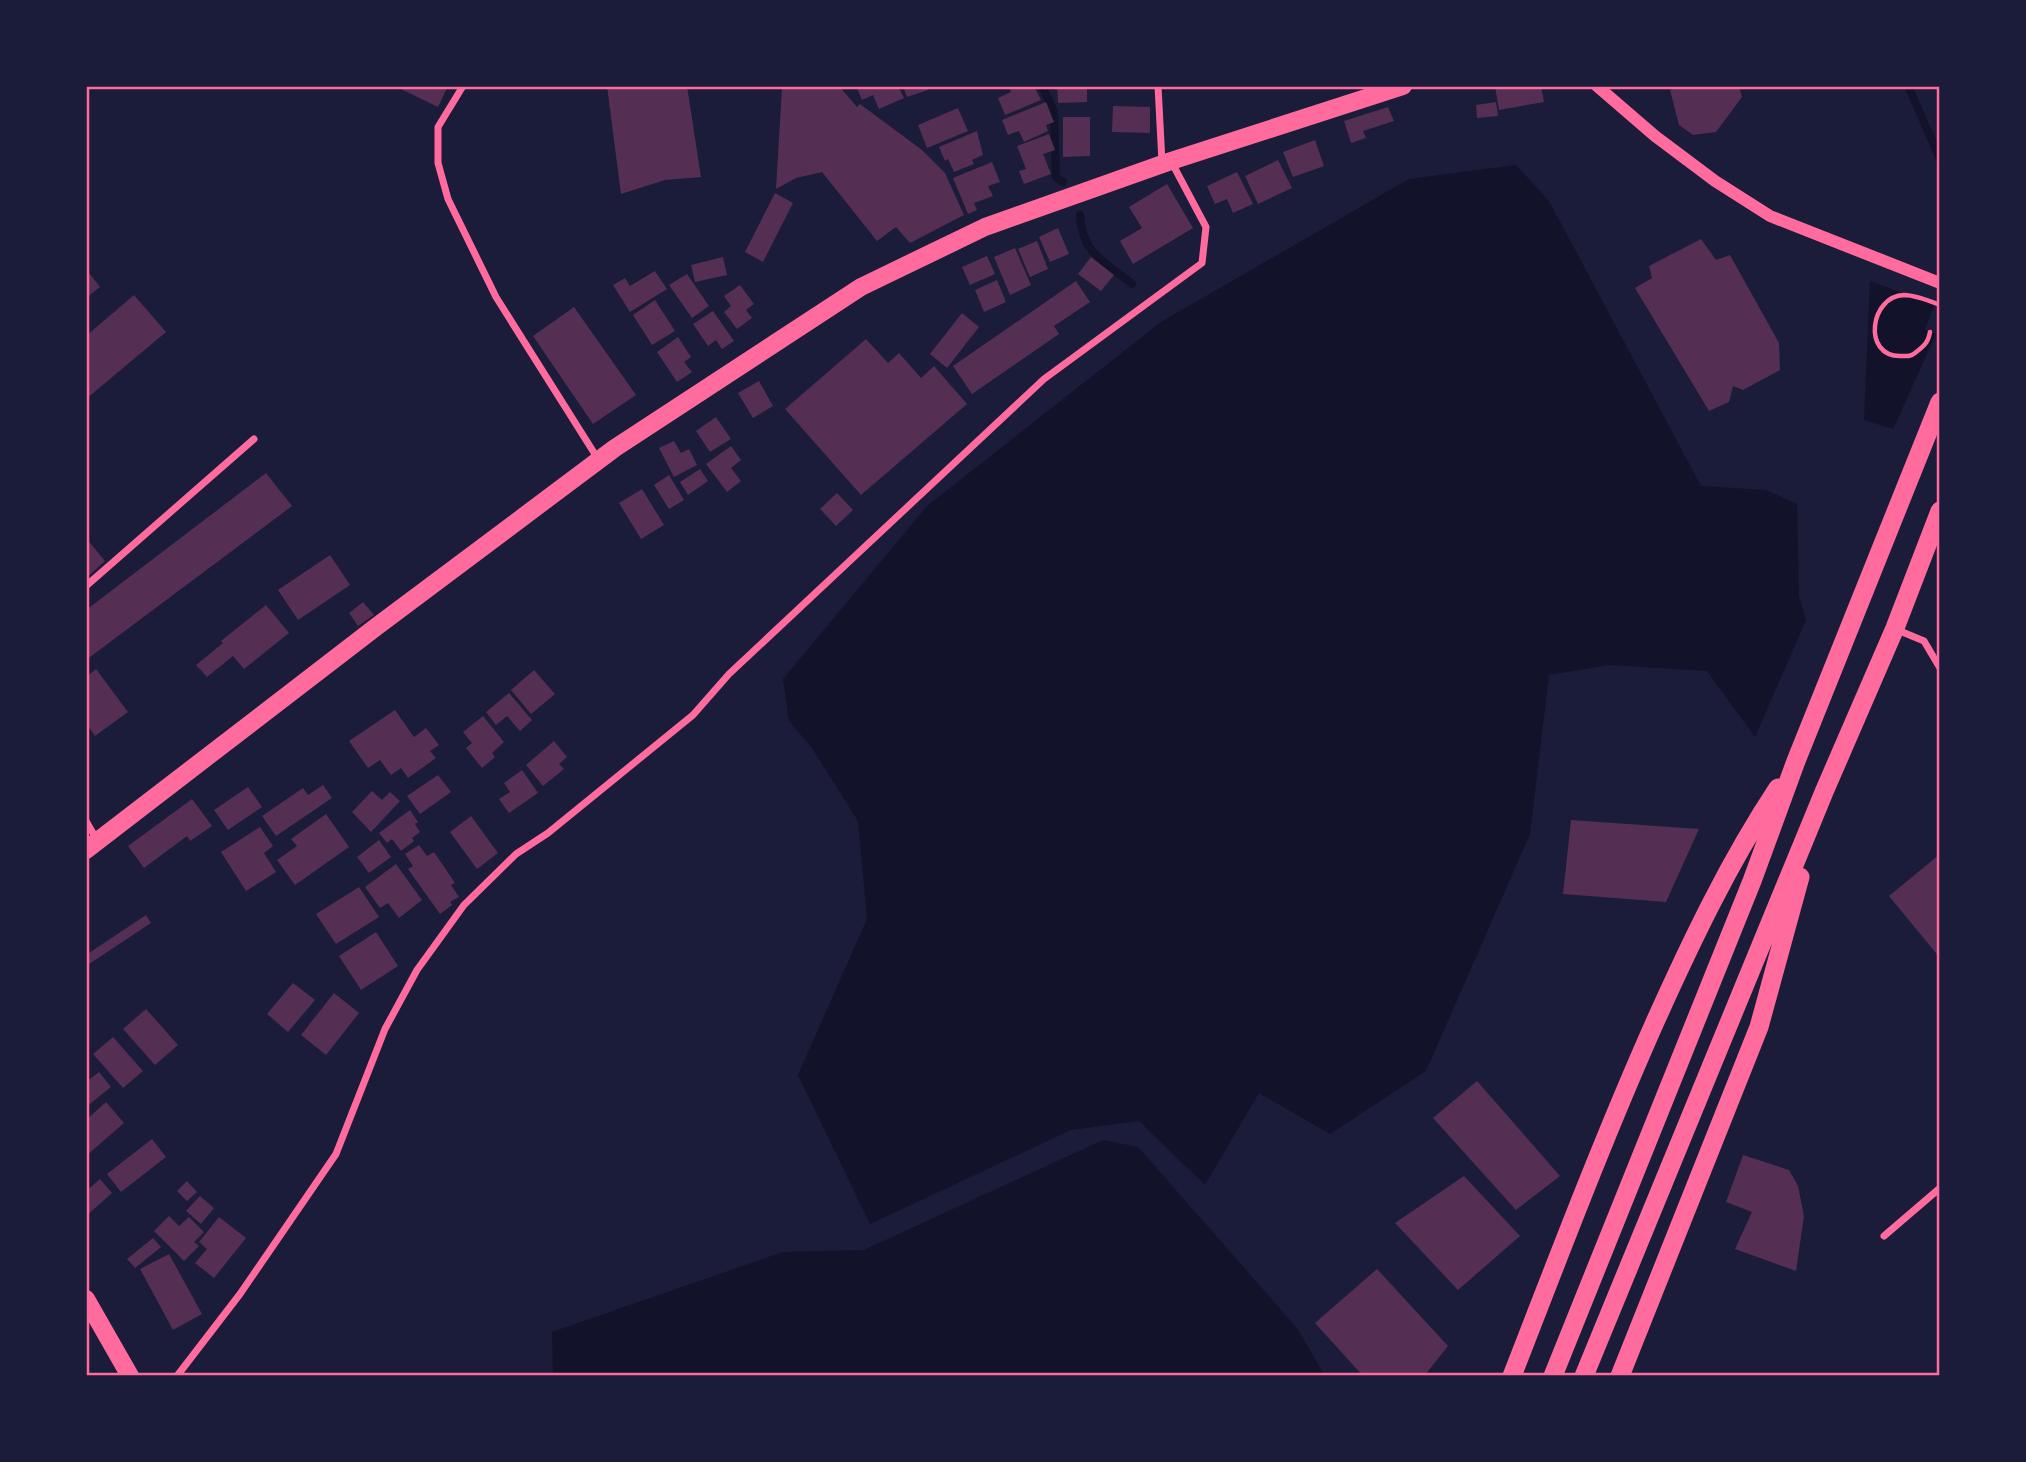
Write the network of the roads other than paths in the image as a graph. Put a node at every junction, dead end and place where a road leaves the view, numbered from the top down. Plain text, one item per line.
1 (463, 86) edge
2 (1158, 86) edge
3 (1403, 86) edge
4 (1597, 86) edge
5 (1167, 162) junction
6 (1940, 283) edge
7 (1940, 402) edge
8 (254, 439) dead end
9 (598, 460) junction
10 (1940, 511) edge
11 (86, 586) edge
12 (1895, 628) junction
13 (1940, 668) edge
14 (1796, 761) junction
15 (1824, 792) junction
16 (86, 821) edge
17 (91, 845) edge
18 (1940, 1188) edge
19 (1884, 1236) dead end
20 (86, 1299) edge
21 (130, 1376) edge
22 (177, 1376) edge
23 (1512, 1376) edge
24 (1553, 1376) edge
25 (1584, 1376) edge
26 (1620, 1376) edge

1 - 9 street
2 - 5 street
3 - 5 main road
4 - 6 street
5 - 9 main road
5 - 22 street
7 - 14 highway
8 - 11 street
9 - 17 main road
10 - 12 highway
12 - 13 street
12 - 15 highway
14 - 23 highway
14 - 24 highway
15 - 25 highway
15 - 26 highway
16 - 17 street
18 - 19 street
20 - 21 main road

